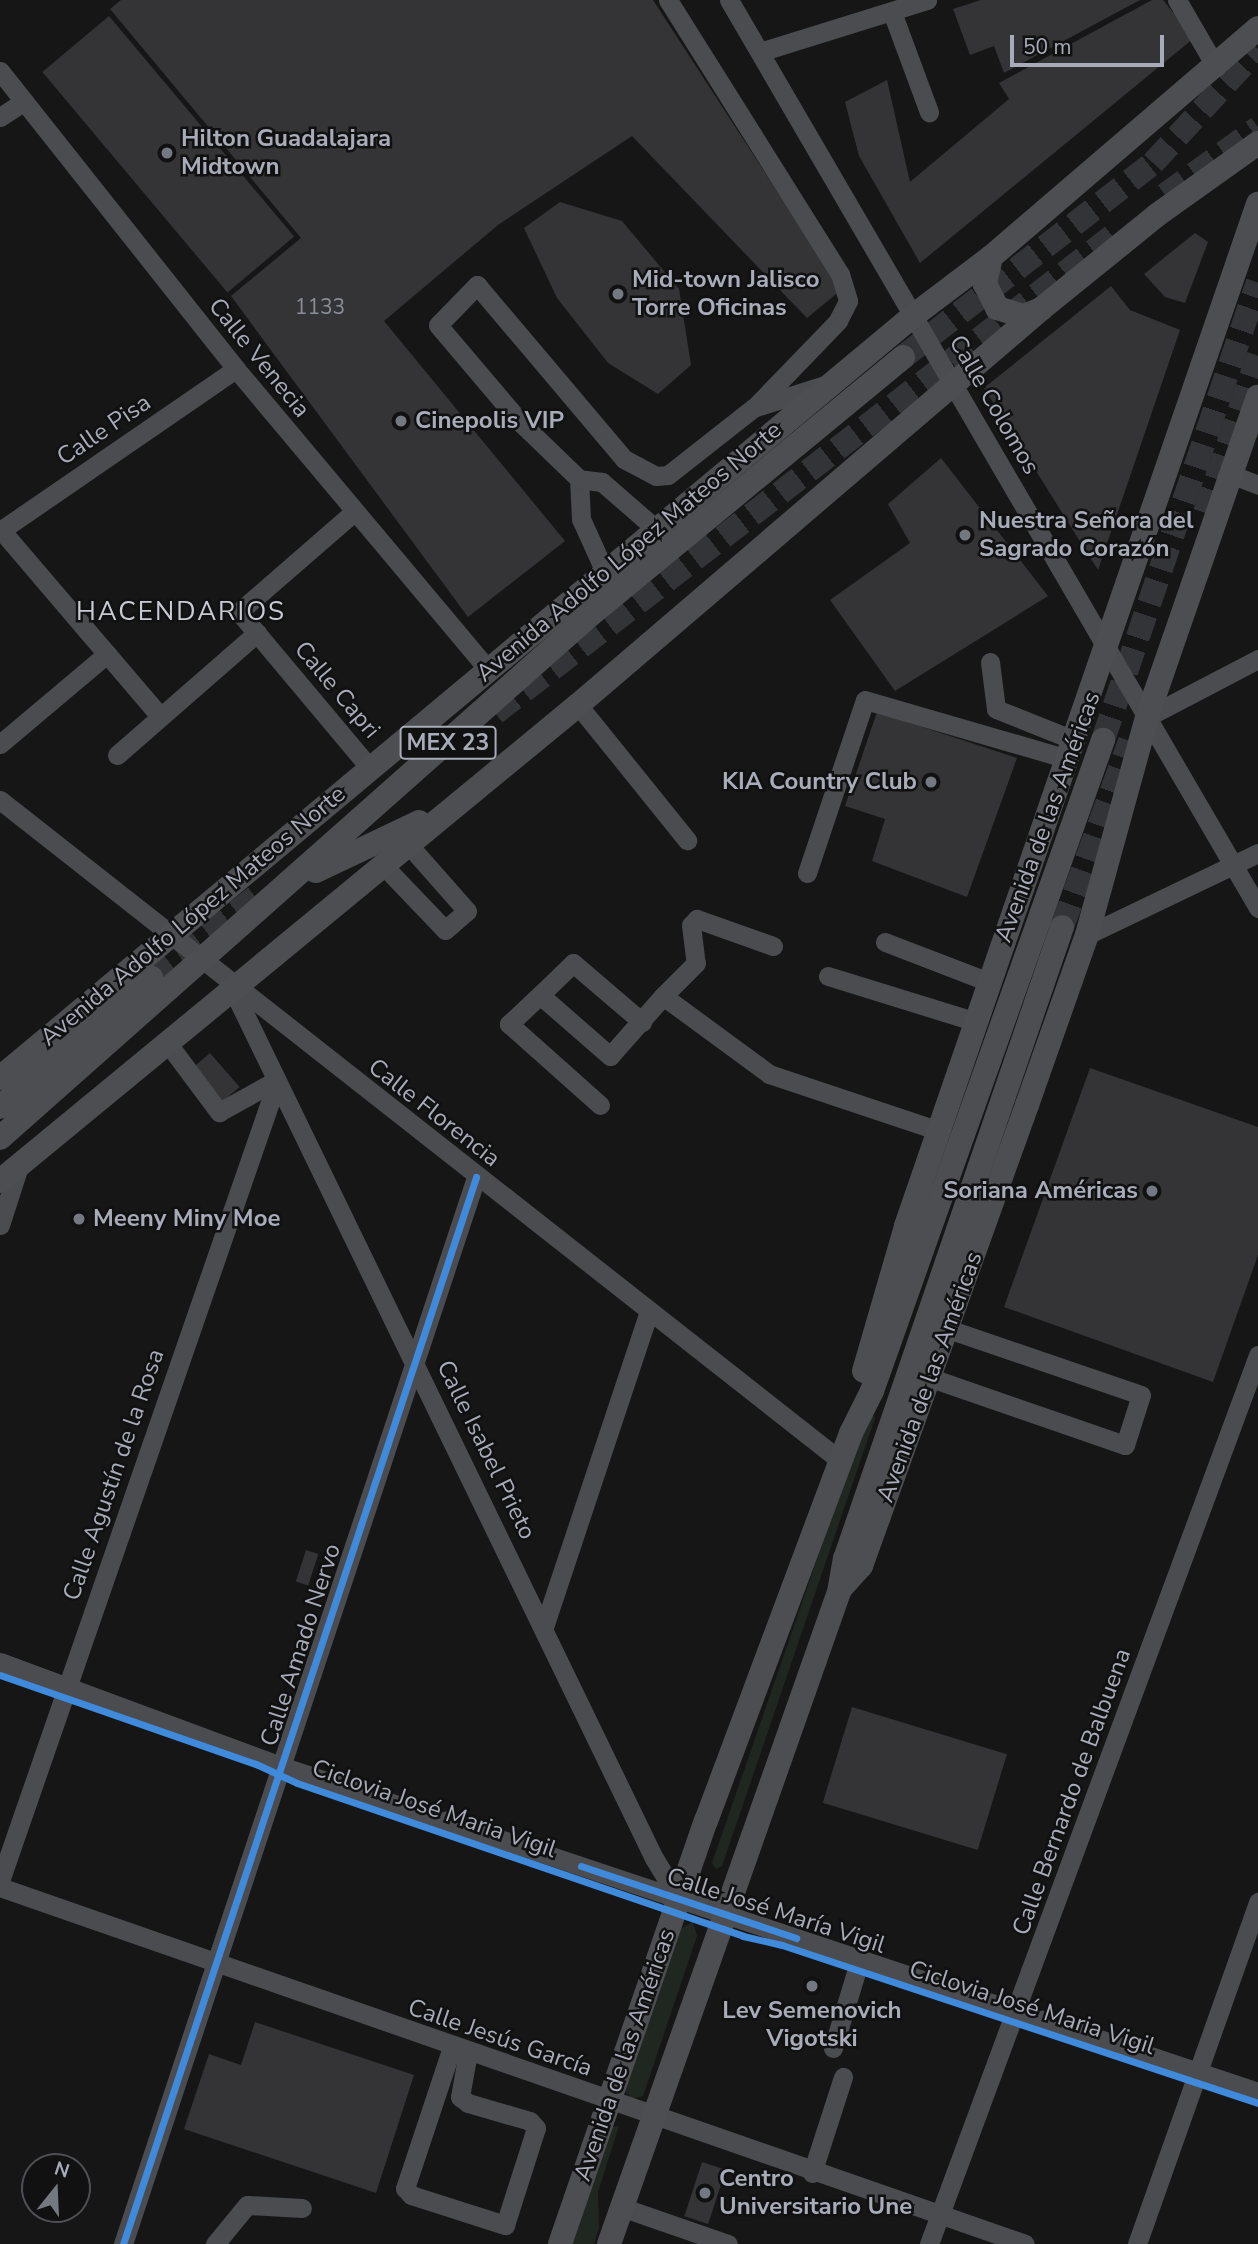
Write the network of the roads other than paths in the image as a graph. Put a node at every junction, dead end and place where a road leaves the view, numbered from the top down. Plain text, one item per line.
1 (668, 0) edge
2 (729, 0) edge
3 (927, 0) edge
4 (1177, 0) edge
5 (892, 12) junction
6 (1258, 28) edge
7 (760, 52) junction
8 (1216, 66) junction
9 (0, 71) edge
10 (23, 102) junction
11 (929, 112) dead end
12 (0, 117) edge
13 (1258, 143) edge
14 (1258, 204) edge
15 (991, 257) junction
16 (1041, 309) junction
17 (913, 316) junction
18 (903, 357) tunnel mouth
19 (236, 369) junction
20 (833, 383) junction
21 (954, 386) junction
22 (1258, 397) edge
23 (753, 408) junction
24 (624, 459) junction
25 (1230, 474) junction
26 (579, 479) junction
27 (602, 482) junction
28 (1258, 485) edge
29 (355, 511) junction
30 (656, 529) junction
31 (1, 530) edge
32 (605, 572) junction
33 (257, 633) junction
34 (1108, 649) junction
35 (107, 654) junction
36 (1258, 659) edge
37 (990, 662) dead end
38 (488, 669) junction
39 (578, 705) junction
40 (159, 715) junction
41 (1147, 717) junction
42 (1103, 740) tunnel mouth
43 (0, 744) edge
44 (1070, 749) junction
45 (117, 755) dead end
46 (370, 768) junction
47 (0, 800) edge
48 (454, 806) junction
49 (687, 840) dead end
50 (408, 844) junction
51 (1258, 853) edge
52 (382, 864) junction
53 (1234, 867) junction
54 (807, 873) dead end
55 (290, 883) junction
56 (1258, 908) edge
57 (1062, 927) tunnel mouth
58 (171, 935) junction
59 (1087, 935) junction
60 (885, 942) dead end
61 (774, 946) dead end
62 (203, 962) junction
63 (828, 976) dead end
64 (151, 978) tunnel mouth
65 (989, 982) junction
66 (232, 986) junction
67 (540, 995) junction
68 (663, 996) junction
69 (642, 1022) junction
70 (976, 1022) junction
71 (166, 1041) junction
72 (0, 1078) edge
73 (276, 1083) junction
74 (600, 1105) dead end
75 (0, 1107) edge
76 (939, 1131) junction
77 (0, 1138) edge
78 (20, 1163) junction
79 (475, 1177) junction
80 (0, 1181) edge
81 (0, 1225) edge
82 (649, 1312) junction
83 (948, 1329) junction
84 (1258, 1355) edge
85 (415, 1360) junction
86 (931, 1378) junction
87 (851, 1433) junction
88 (841, 1461) junction
89 (839, 1592) junction
90 (544, 1627) junction
91 (0, 1662) edge
92 (66, 1685) junction
93 (281, 1766) junction
94 (0, 1881) edge
95 (0, 1887) edge
96 (678, 1898) junction
97 (1258, 1902) edge
98 (723, 1913) junction
99 (860, 1959) junction
100 (216, 1964) junction
101 (1018, 2012) junction
102 (833, 2048) dead end
103 (460, 2050) junction
104 (1200, 2073) junction
105 (843, 2077) dead end
106 (1258, 2092) edge
107 (610, 2103) junction
108 (652, 2118) junction
109 (812, 2173) junction
110 (621, 2207) junction
111 (302, 2208) dead end
112 (939, 2216) junction
113 (123, 2244) edge
114 (215, 2244) edge
115 (560, 2244) edge
116 (609, 2244) edge
117 (728, 2244) edge
118 (929, 2244) edge
119 (1025, 2244) edge
120 (1137, 2244) edge

1 - 23 street
2 - 7 street, Calle Colomos
3 - 5 street
4 - 8 street
5 - 7 street
5 - 11 street
6 - 8 main road, Avenida Adolfo López Mateos Norte
7 - 17 street, Calle Colomos
8 - 15 main road, Avenida Adolfo López Mateos Norte
9 - 10 street, Calle Venecia
10 - 12 street
10 - 19 street, Calle Venecia
13 - 16 main road
14 - 34 main road, Avenida de las Américas
15 - 16 main road
15 - 17 main road, Avenida Adolfo López Mateos Norte
16 - 21 main road
17 - 20 main road, Avenida Adolfo López Mateos Norte
17 - 21 street, Calle Colomos
18 - 55 main road, Avenida Adolfo López Mateos Norte / MEX 23
19 - 29 street, Calle Venecia
19 - 31 street, Calle Pisa
20 - 23 street
20 - 30 main road, Avenida Adolfo López Mateos Norte
21 - 34 street, Calle Colomos
21 - 39 main road
22 - 25 main road, Avenida de las Américas
23 - 24 street
24 - 26 street
24 - 27 street
25 - 28 street
25 - 41 main road, Avenida de las Américas
26 - 27 street
26 - 32 street
27 - 30 street
29 - 33 street, Calle Capri
29 - 38 street, Calle Venecia
30 - 32 main road, Avenida Adolfo López Mateos Norte
31 - 35 street
32 - 38 main road, Avenida Adolfo López Mateos Norte
33 - 40 street
33 - 46 street, Calle Capri
34 - 41 street, Calle Colomos
34 - 44 main road, Avenida de las Américas
35 - 40 street
35 - 43 street
36 - 41 street
37 - 44 street
38 - 46 main road, Avenida Adolfo López Mateos Norte
39 - 48 main road
39 - 49 street
40 - 45 street
41 - 53 street, Calle Colomos
41 - 59 main road, Avenida de las Américas
42 - 87 main road, Avenida de las Américas
44 - 54 street
44 - 65 main road, Avenida de las Américas
46 - 58 main road, Avenida Adolfo López Mateos Norte
47 - 58 street, Calle Florencia
48 - 50 main road
48 - 55 main road
50 - 52 main road
50 - 52 street
51 - 53 street
52 - 66 main road
53 - 56 street, Calle Colomos
53 - 59 street
55 - 62 main road, Avenida Adolfo López Mateos Norte / MEX 23
57 - 89 main road, Avenida de las Américas
58 - 62 street, Calle Florencia
58 - 72 main road, Avenida Adolfo López Mateos Norte
59 - 83 main road, Avenida de las Américas
60 - 65 street
61 - 68 street
62 - 66 street, Calle Florencia
62 - 77 main road, Avenida Adolfo López Mateos Norte / MEX 23
63 - 70 street
64 - 75 main road, Avenida Adolfo López Mateos Norte
65 - 70 main road, Avenida de las Américas
66 - 71 main road
66 - 73 street, Calle Isabel Prieto
66 - 79 street, Calle Florencia
67 - 69 street
67 - 69 street
67 - 74 street
68 - 69 street
68 - 76 street
70 - 76 main road, Avenida de las Américas
71 - 73 street
71 - 78 main road
73 - 85 street, Calle Isabel Prieto
73 - 92 street, Calle Agustín de la Rosa
76 - 87 main road, Avenida de las Américas
78 - 80 main road
78 - 81 street
79 - 82 street, Calle Florencia
79 - 85 street, Calle Amado Nervo
82 - 88 street, Calle Florencia
82 - 90 street
83 - 86 main road, Avenida de las Américas
83 - 86 street
84 - 101 street, Calle Bernardo de Balbuena
85 - 90 street, Calle Isabel Prieto
85 - 93 street, Calle Amado Nervo
86 - 89 main road, Avenida de las Américas
87 - 88 main road, Avenida de las Américas
88 - 96 main road, Avenida de las Américas
89 - 98 main road, Avenida de las Américas
90 - 96 street, Calle Isabel Prieto
91 - 92 street, Calle José María Vigil
92 - 93 street, Calle José María Vigil
92 - 94 street, Calle Agustín de la Rosa
93 - 96 street, Calle José María Vigil
93 - 100 street, Calle Amado Nervo
95 - 100 street, Calle Jesús García
96 - 98 street, Calle José María Vigil
96 - 107 main road, Avenida de las Américas
97 - 104 street
98 - 99 street, Calle José María Vigil
98 - 108 main road, Avenida de las Américas
99 - 101 street, Calle José María Vigil
99 - 102 street
100 - 103 street, Calle Jesús García
100 - 113 street, Calle Amado Nervo
101 - 104 street, Calle José María Vigil
101 - 112 street, Calle Bernardo de Balbuena
103 - 103 street
103 - 107 street, Calle Jesús García
104 - 106 street, Calle José María Vigil
104 - 120 street
105 - 109 street
107 - 108 street, Calle Jesús García
107 - 115 main road, Avenida de las Américas
108 - 109 street, Calle Jesús García
108 - 110 main road, Avenida de las Américas
109 - 112 street, Calle Jesús García
110 - 116 main road, Avenida de las Américas
110 - 117 street
111 - 114 street
112 - 118 street, Calle Bernardo de Balbuena
112 - 119 street, Calle Jesús García

